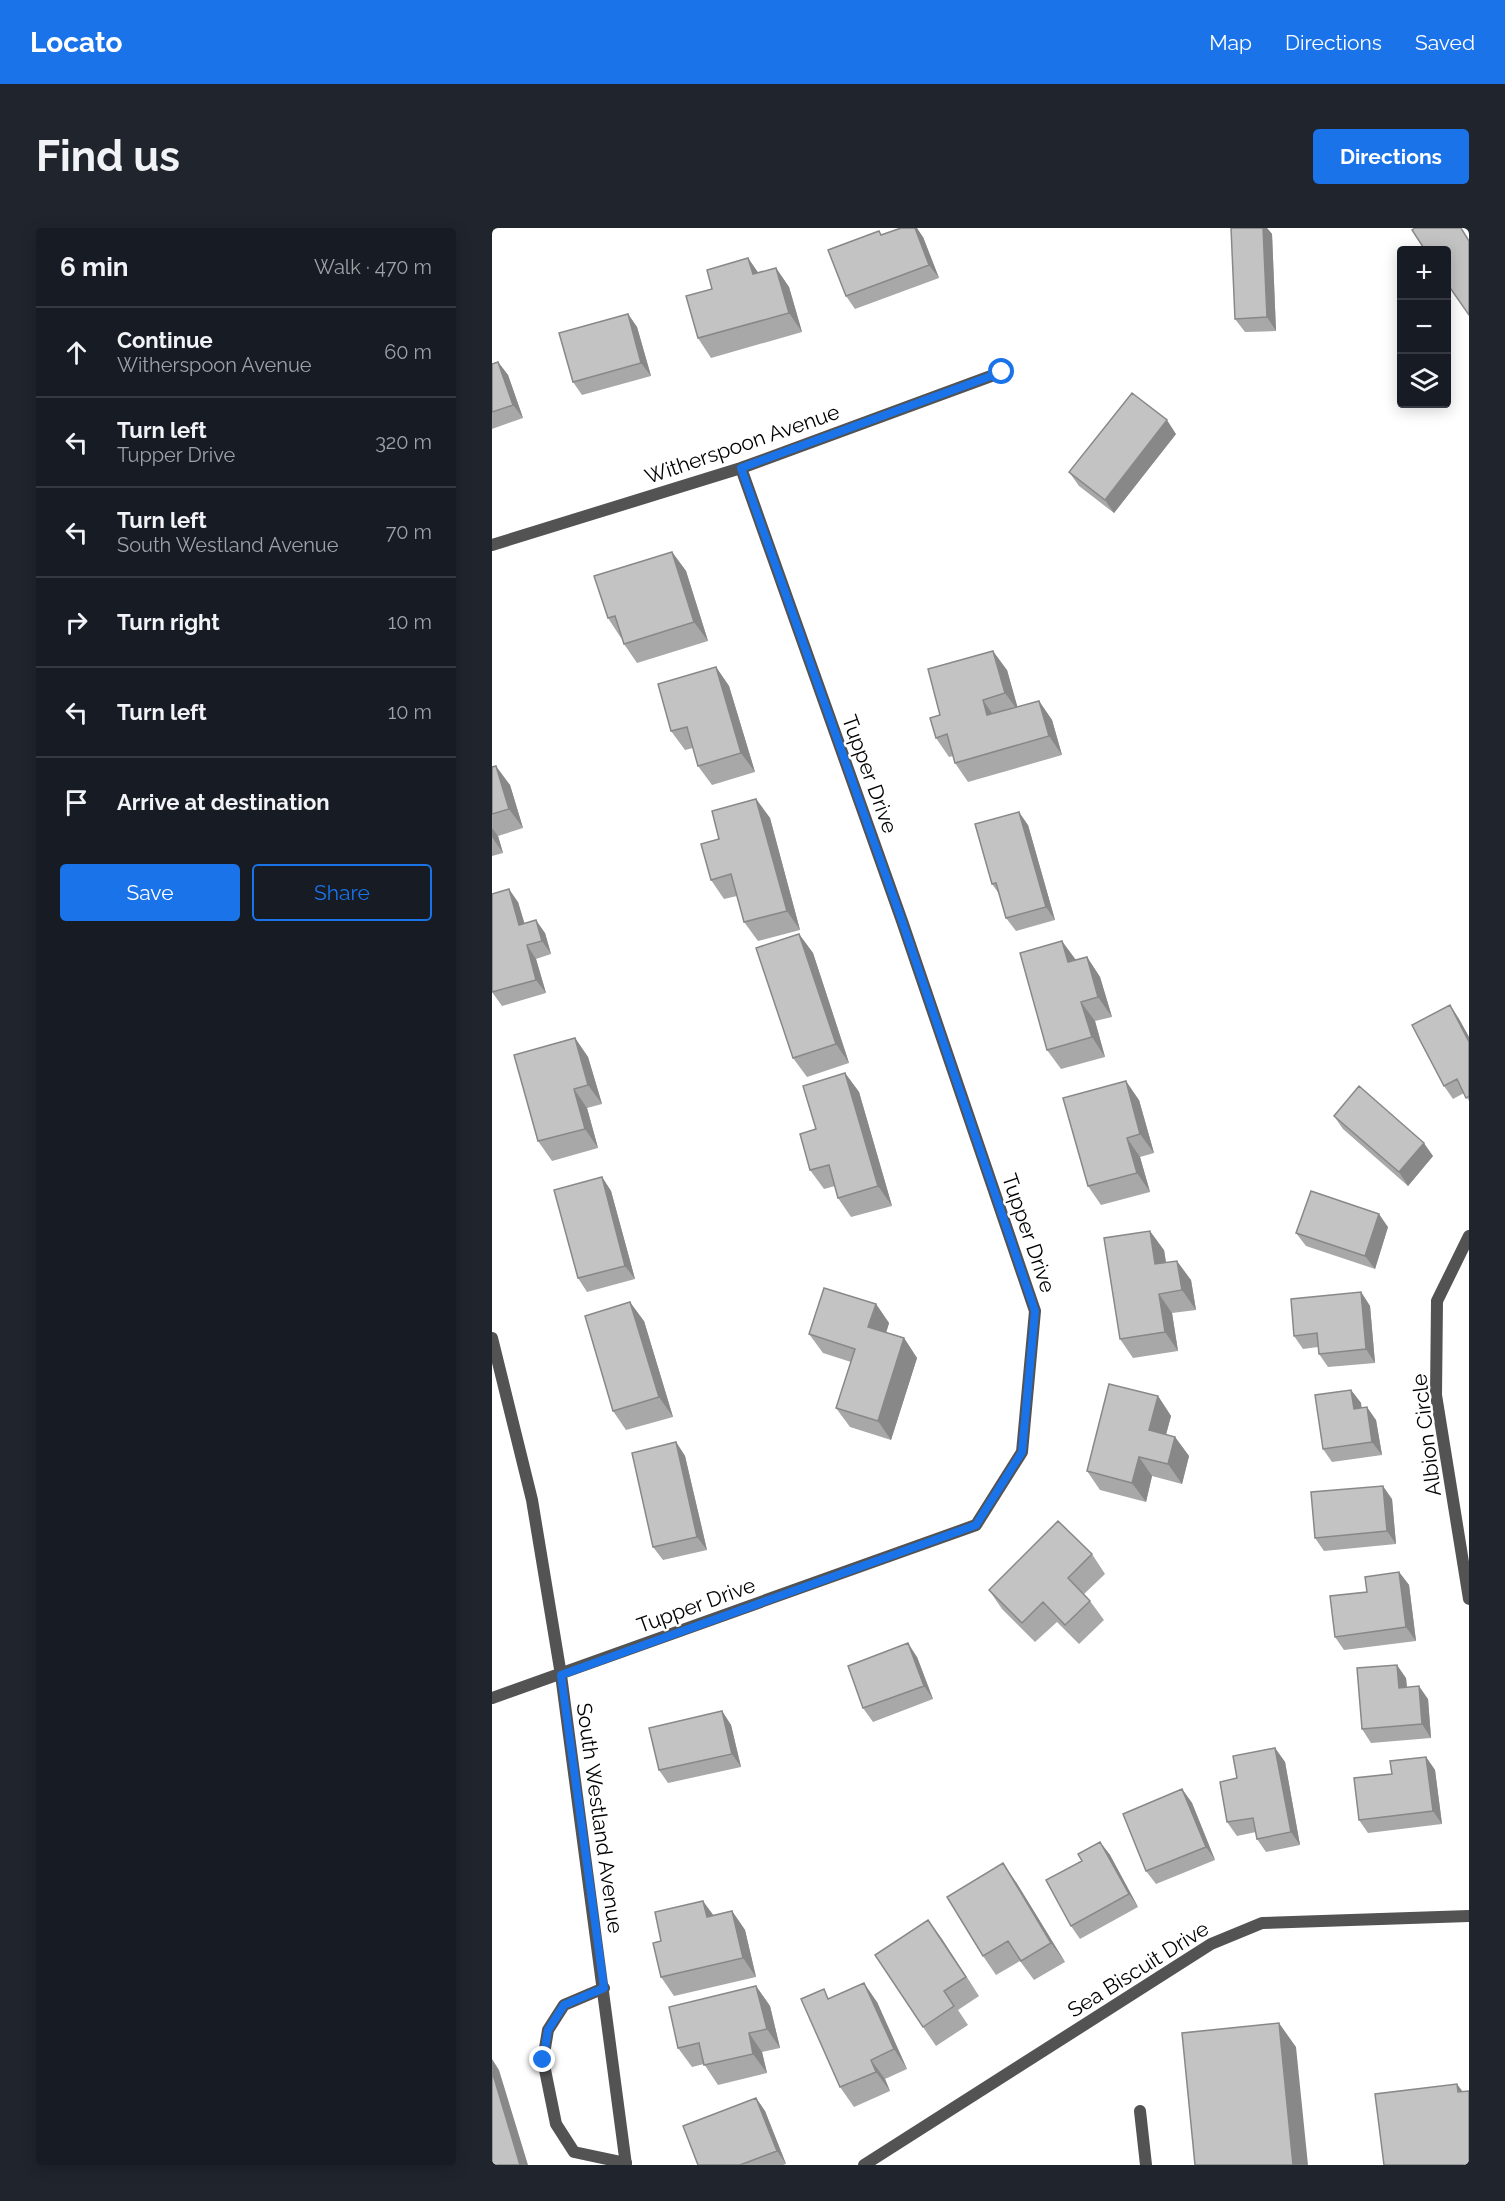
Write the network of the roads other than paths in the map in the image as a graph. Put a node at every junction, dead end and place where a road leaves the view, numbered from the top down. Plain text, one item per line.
1 (1002, 372) dead end
2 (741, 468) junction
3 (492, 545) edge
4 (1469, 1236) edge
5 (492, 1338) edge
6 (1465, 1548) edge
7 (1469, 1599) edge
8 (561, 1675) junction
9 (492, 1698) edge
10 (1469, 1916) edge
11 (604, 1988) junction
12 (1140, 2111) dead end
13 (575, 2158) edge
14 (626, 2164) edge
15 (864, 2165) edge
16 (1146, 2165) edge

1 - 2 street, Witherspoon Avenue
2 - 3 street, Witherspoon Avenue
2 - 8 street, Tupper Drive
4 - 6 street, Albion Circle
5 - 8 street, South Westland Avenue
6 - 7 street, Albion Circle
8 - 9 street, Tupper Drive
8 - 11 street, South Westland Avenue
10 - 15 street, Sea Biscuit Drive
11 - 13 street
11 - 14 street, South Westland Avenue
12 - 16 street
13 - 14 street

